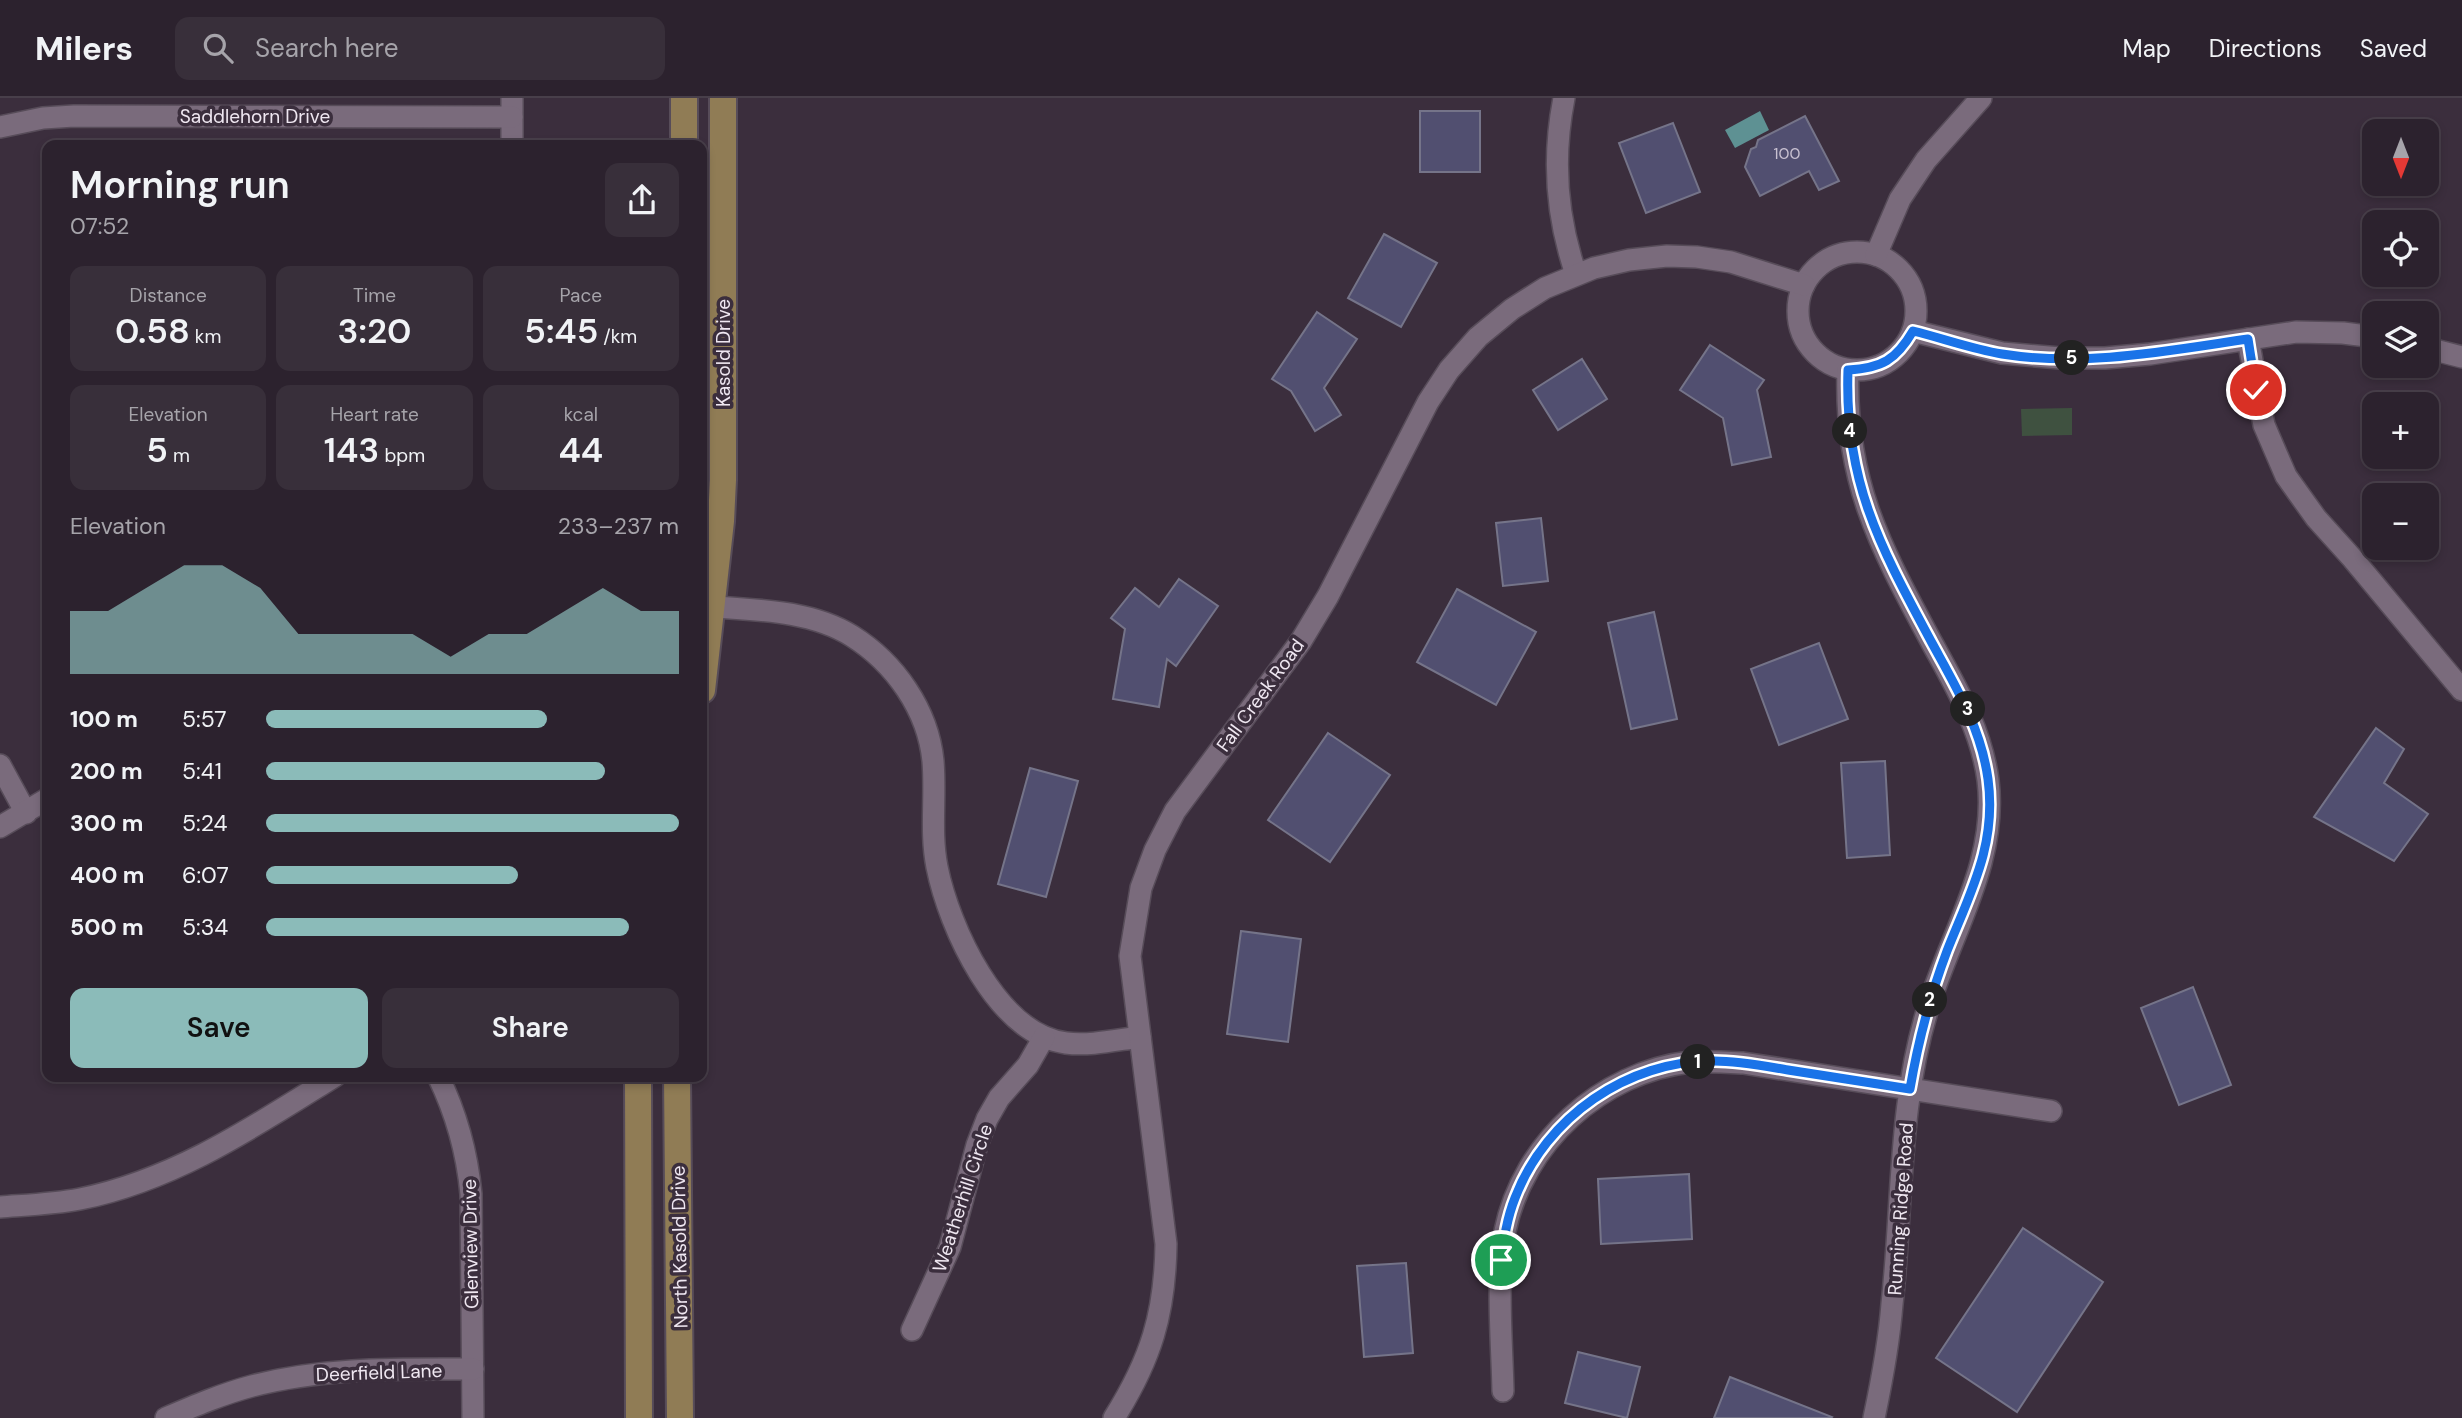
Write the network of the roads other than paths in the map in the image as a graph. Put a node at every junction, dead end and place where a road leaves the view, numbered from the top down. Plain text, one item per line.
1 (684, 98) edge
2 (723, 98) edge
3 (1564, 98) edge
4 (1981, 98) edge
5 (512, 108) edge
6 (0, 127) edge
7 (512, 140) edge
8 (684, 140) edge
9 (1876, 255) junction
10 (1576, 274) junction
11 (1804, 285) junction
12 (1913, 331) junction
13 (2362, 335) edge
14 (2248, 339) junction
15 (2439, 351) edge
16 (2462, 357) edge
17 (1848, 370) junction
18 (707, 606) edge
19 (2462, 690) edge
20 (0, 765) edge
21 (42, 802) edge
22 (26, 813) junction
23 (0, 827) edge
24 (1044, 1037) junction
25 (1140, 1037) junction
26 (325, 1082) edge
27 (441, 1082) edge
28 (638, 1082) edge
29 (677, 1082) edge
30 (1910, 1089) junction
31 (2051, 1111) dead end
32 (0, 1207) edge
33 (912, 1330) dead end
34 (473, 1369) junction
35 (1503, 1391) dead end
36 (166, 1418) edge
37 (473, 1418) edge
38 (639, 1418) edge
39 (680, 1418) edge
40 (1114, 1418) edge
41 (1874, 1418) edge

1 - 8 main road
2 - 18 main road, Kasold Drive
3 - 10 street
4 - 9 street
5 - 6 street, Saddlehorn Drive
5 - 7 street
9 - 11 street
9 - 12 street
10 - 11 street, Fall Creek Road
10 - 25 street, Fall Creek Road
11 - 17 street
12 - 14 street
12 - 17 street
13 - 14 street
14 - 19 street
15 - 16 street
17 - 30 street, Running Ridge Road
18 - 24 street
20 - 22 street
21 - 22 street
22 - 23 street
24 - 25 street
24 - 33 street, Weatherhill Circle
25 - 40 street, Fall Creek Road
26 - 32 street
27 - 34 street, Glenview Drive
28 - 38 main road, North Kasold Drive
29 - 39 main road, North Kasold Drive
30 - 31 street
30 - 35 street
30 - 41 street, Running Ridge Road
34 - 36 street, Deerfield Lane
34 - 37 street, Glenview Drive

